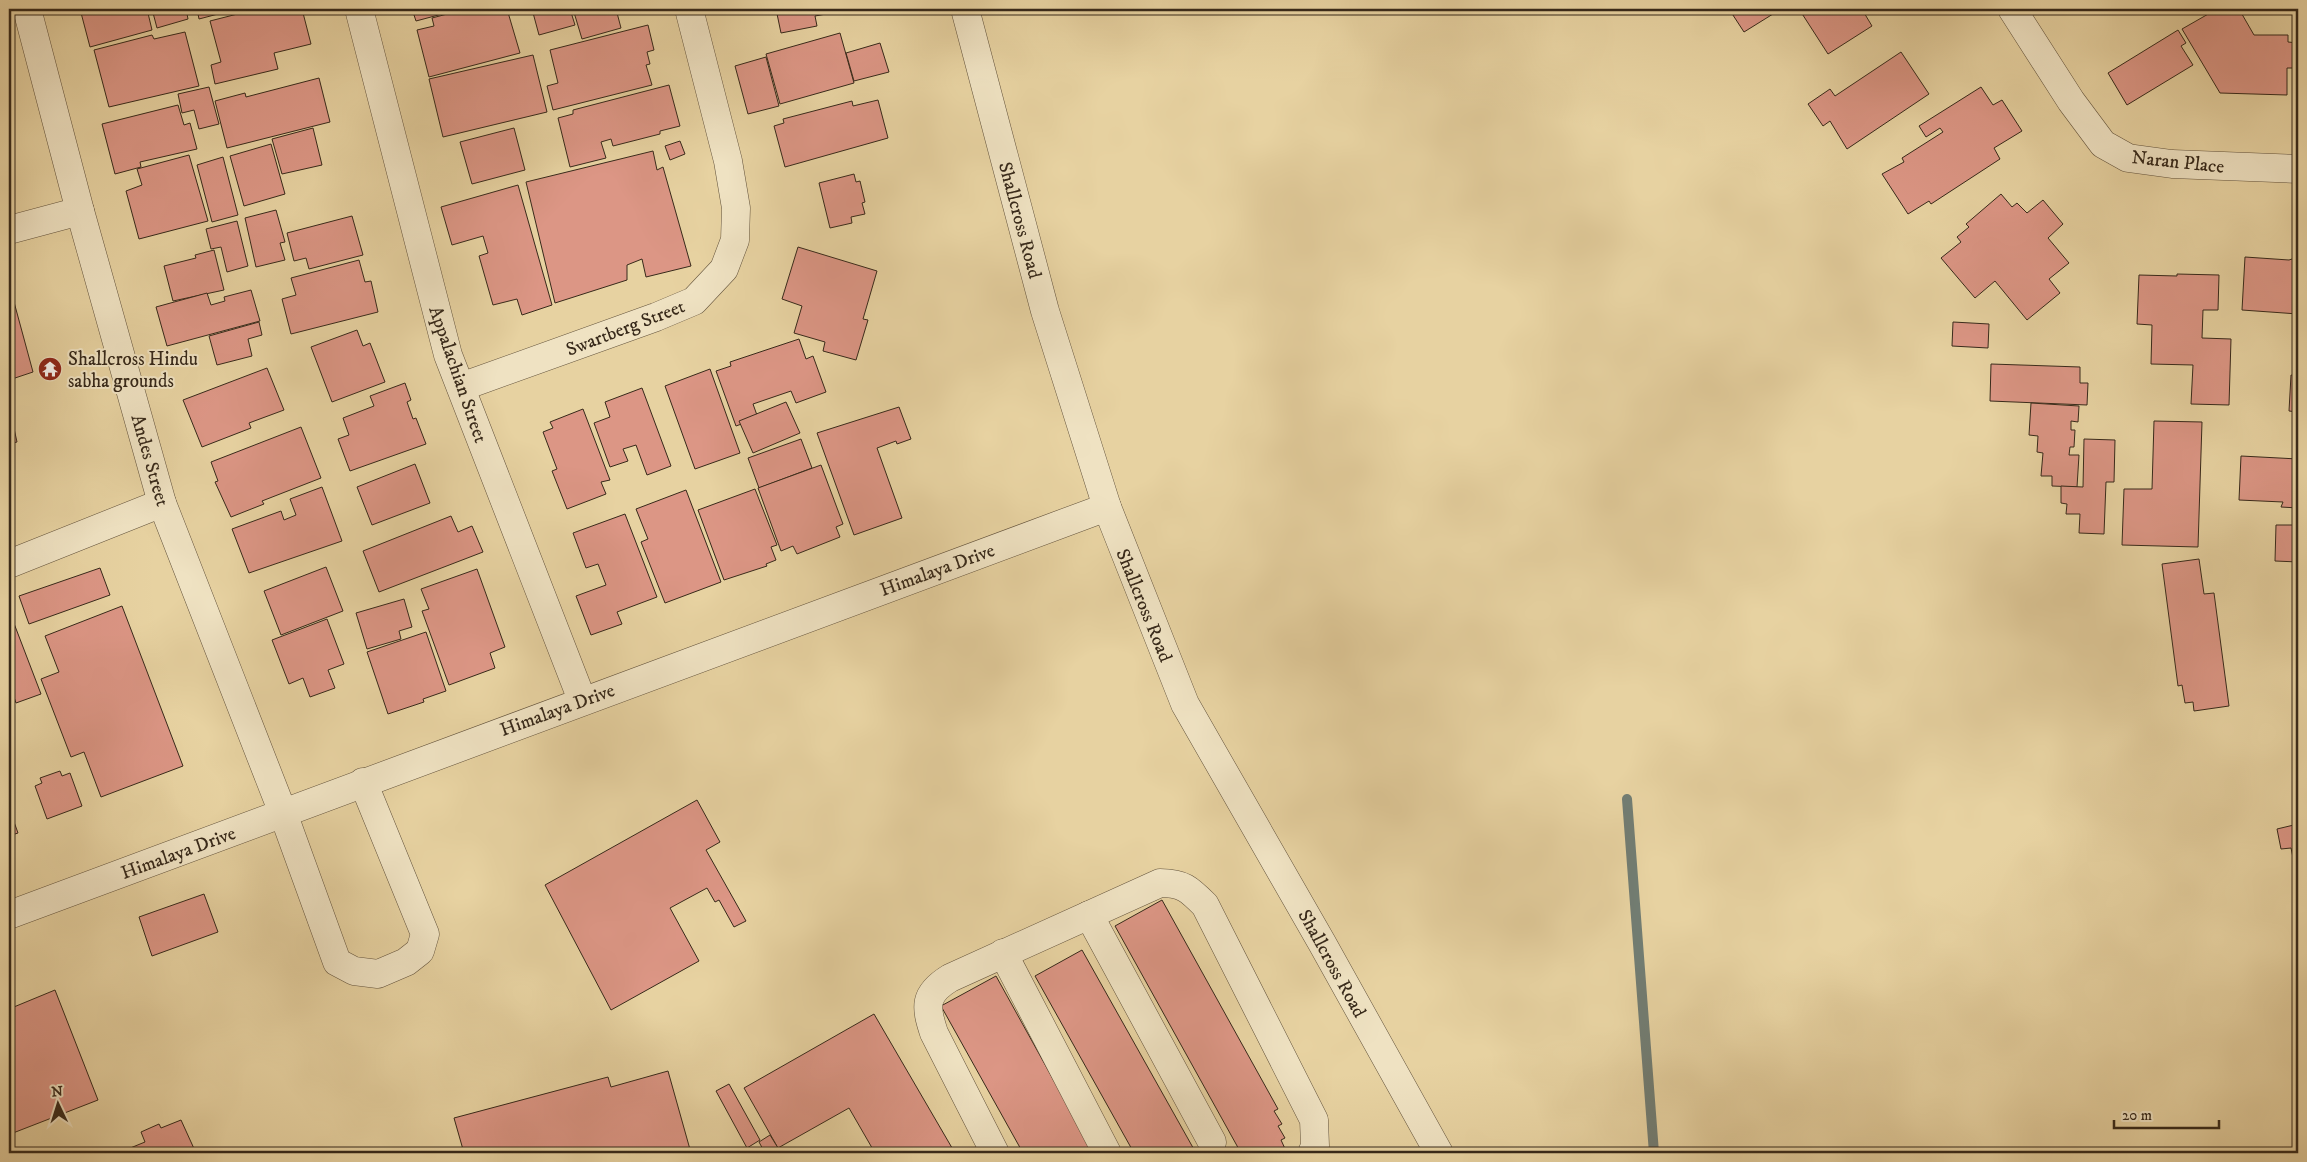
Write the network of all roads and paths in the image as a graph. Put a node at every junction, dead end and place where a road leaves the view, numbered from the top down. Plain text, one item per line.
1 (27, 9) edge
2 (359, 9) edge
3 (689, 9) edge
4 (965, 9) edge
5 (2012, 9) edge
6 (2298, 169) edge
7 (80, 211) junction
8 (9, 230) edge
9 (461, 387) junction
10 (162, 503) junction
11 (1107, 507) junction
12 (9, 564) edge
13 (582, 700) junction
14 (363, 782) junction
15 (283, 813) junction
16 (9, 915) edge
17 (1089, 915) junction
18 (1003, 954) junction
19 (1212, 1142) dead end
20 (995, 1153) edge
21 (1107, 1153) edge
22 (1312, 1153) edge
23 (1439, 1153) edge

1 - 7 street, Andes Street
2 - 9 street, Appalachian Street
3 - 9 street, Swartberg Street
4 - 11 street, Shallcross Road
5 - 6 street, Naran Place
7 - 8 street
7 - 10 street, Andes Street
9 - 13 street, Appalachian Street
10 - 12 street
10 - 15 street, Andes Street
11 - 13 street, Himalaya Drive
11 - 23 street, Shallcross Road
13 - 14 street, Himalaya Drive
14 - 15 street, Himalaya Drive
14 - 15 street, Andes Street
15 - 16 street, Himalaya Drive
17 - 18 street
17 - 19 street
17 - 22 street
18 - 20 street
18 - 21 street

